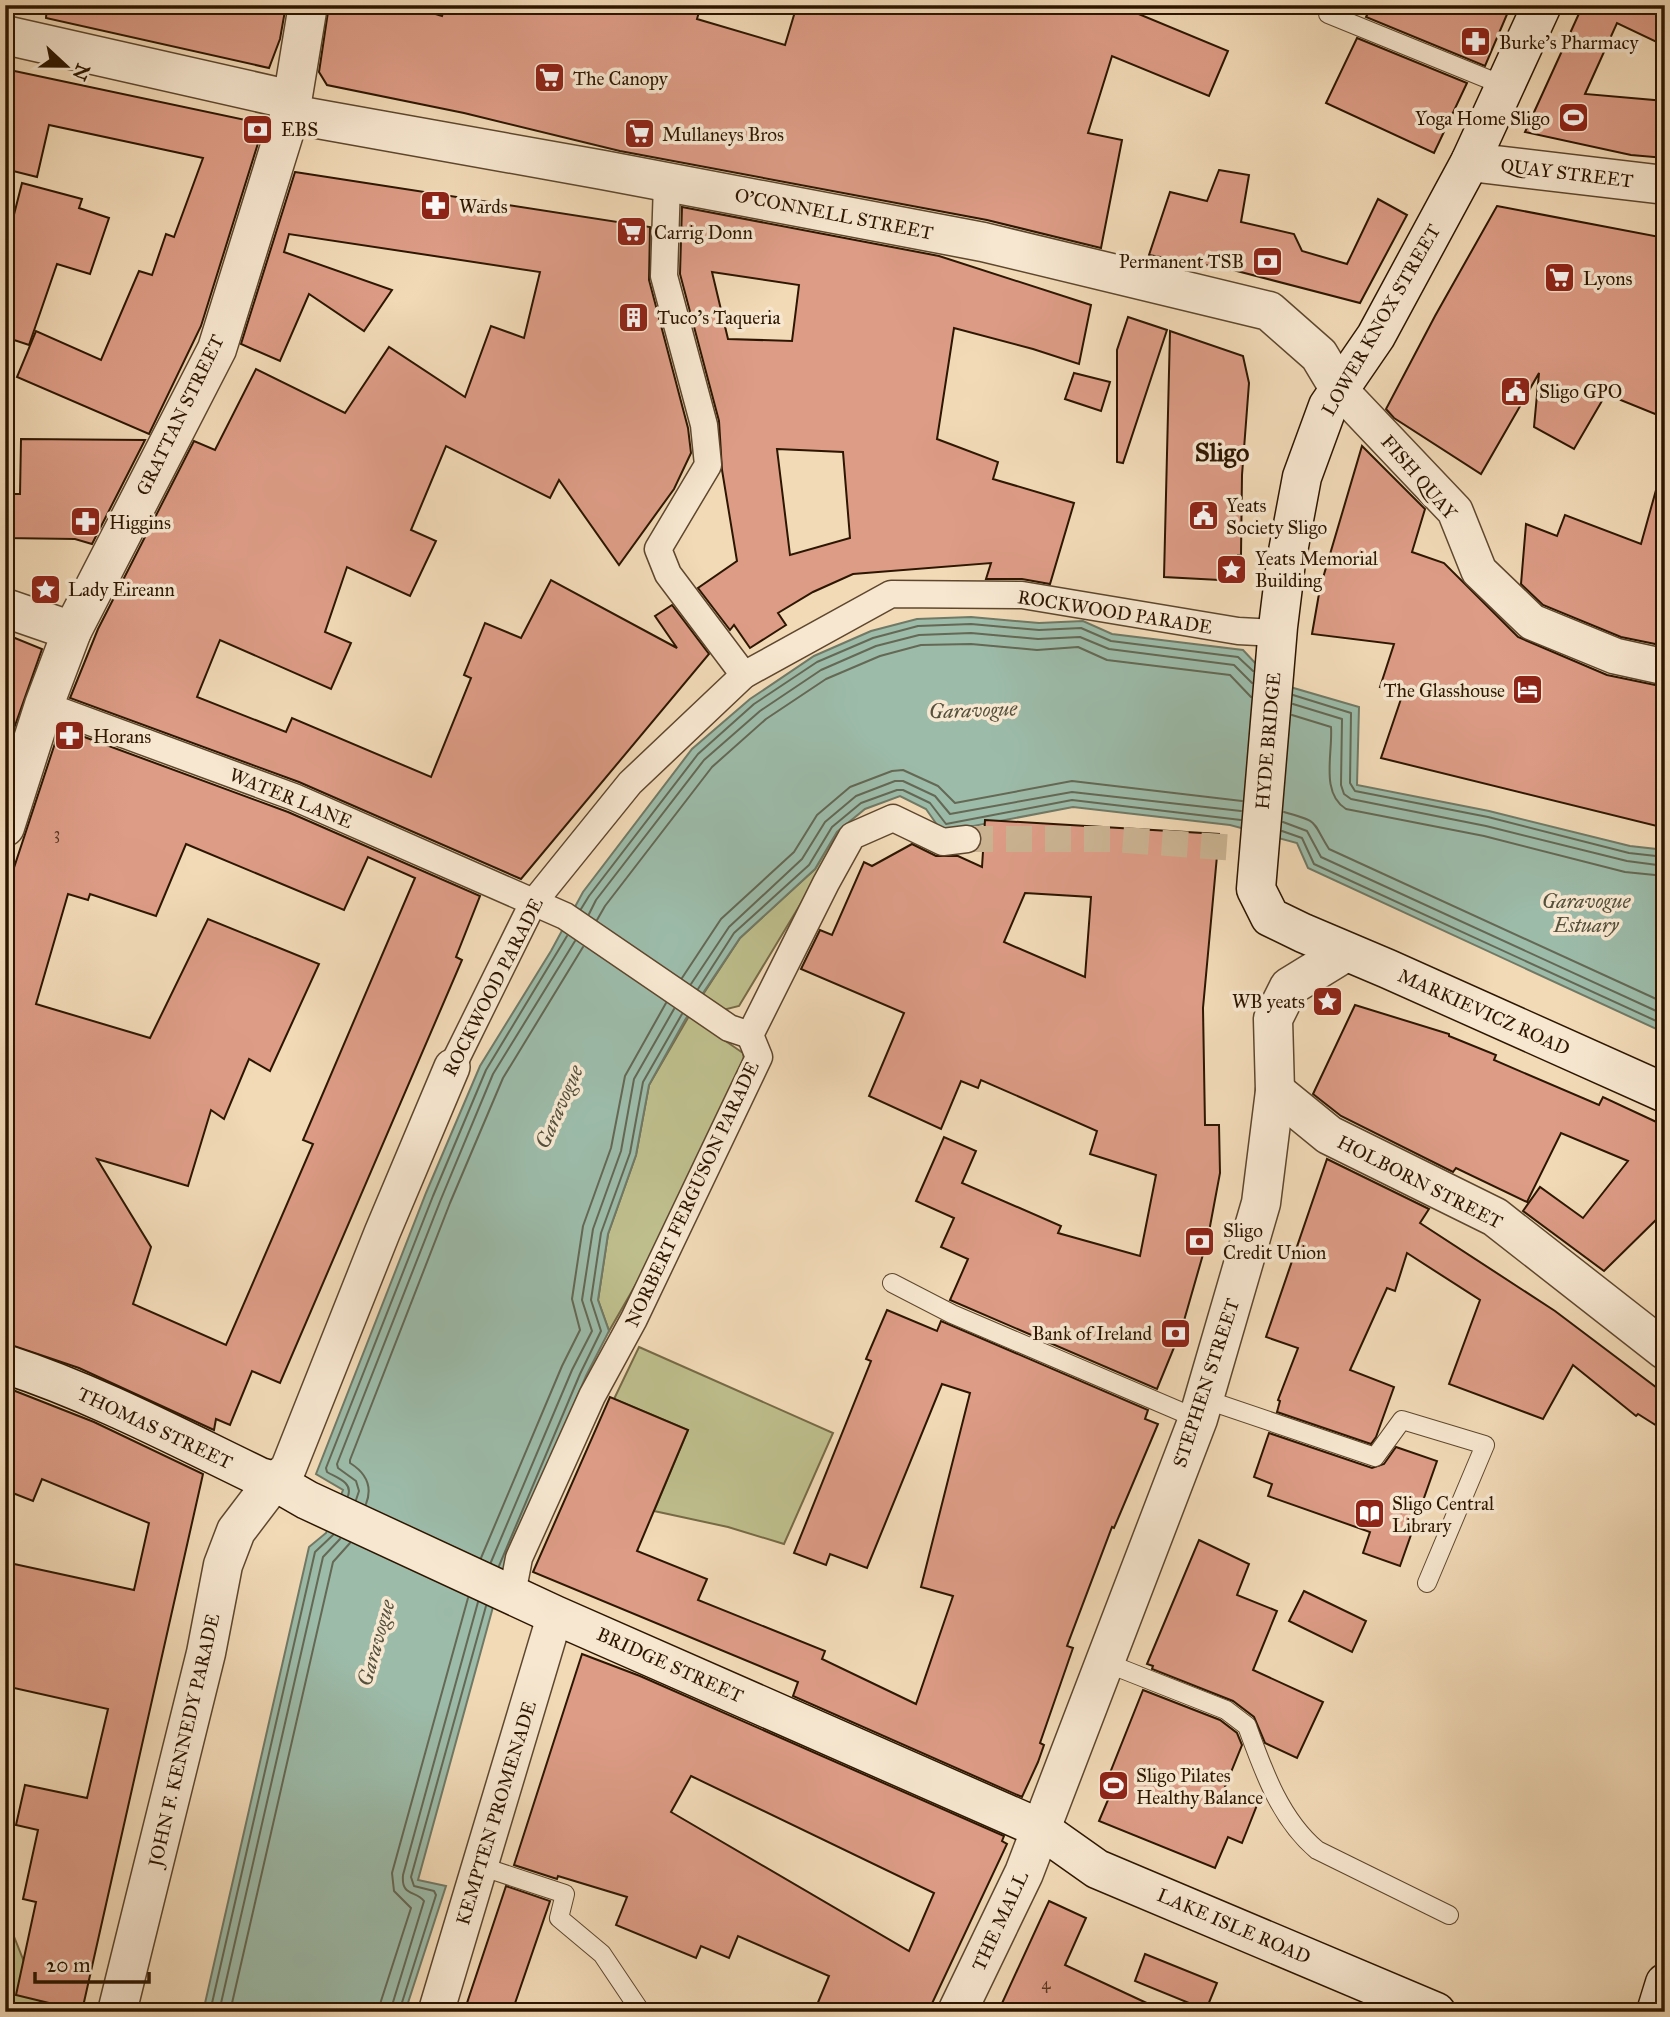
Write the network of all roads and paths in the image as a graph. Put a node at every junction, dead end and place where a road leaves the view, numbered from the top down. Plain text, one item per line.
1 (308, 5) edge
2 (1542, 5) edge
3 (1328, 14) dead end
4 (5, 35) edge
5 (1505, 86) junction
6 (291, 107) junction
7 (1470, 162) junction
8 (667, 183) junction
9 (1665, 184) edge
10 (1340, 390) junction
11 (5, 608) edge
12 (72, 631) junction
13 (1277, 641) junction
14 (1665, 667) edge
15 (744, 675) junction
16 (44, 705) junction
17 (5, 827) edge
18 (967, 839) tunnel mouth
19 (533, 903) junction
20 (1303, 933) joint
21 (1346, 952) junction
22 (739, 1031) junction
23 (452, 1067) joint
24 (1275, 1091) junction
25 (1665, 1093) edge
26 (892, 1283) dead end
27 (1665, 1350) edge
28 (5, 1364) edge
29 (1201, 1409) junction
30 (288, 1489) junction
31 (1427, 1583) dead end
32 (509, 1592) junction
33 (555, 1615) junction
34 (1104, 1662) junction
35 (1039, 1828) junction
36 (480, 1866) junction
37 (1449, 1915) dead end
38 (1665, 1983) edge
39 (117, 2012) edge
40 (436, 2012) edge
41 (641, 2012) edge
42 (957, 2012) edge
43 (1436, 2012) edge
44 (1656, 2012) edge

1 - 6 street, GRATTAN STREET
2 - 5 street, LOWER KNOX STREET
3 - 5 lane
4 - 6 street, O'CONNELL STREET
5 - 7 street, LOWER KNOX STREET
6 - 8 street, O'CONNELL STREET
6 - 12 street, GRATTAN STREET
7 - 9 street, QUAY STREET
7 - 10 street, LOWER KNOX STREET
8 - 10 street, O'CONNELL STREET
8 - 15 street
10 - 13 street, LOWER KNOX STREET
10 - 14 street, FISH QUAY
11 - 12 street
12 - 16 street, GRATTAN STREET
13 - 15 street, ROCKWOOD PARADE
13 - 20 street, HYDE BRIDGE
15 - 19 street, ROCKWOOD PARADE
16 - 17 street, GRATTAN STREET
16 - 19 street, WATER LANE
18 - 22 street, NORBERT FERGUSON PARADE
19 - 22 street, WATER LANE
19 - 23 street, ROCKWOOD PARADE
20 - 21 street, MARKIEVICZ ROAD
21 - 24 street, STEPHEN STREET
21 - 25 street, MARKIEVICZ ROAD
22 - 32 street, NORBERT FERGUSON PARADE
23 - 30 street, ROCKWOOD PARADE
24 - 27 street, HOLBORN STREET
24 - 29 street, STEPHEN STREET
26 - 29 lane
28 - 30 street, THOMAS STREET
29 - 31 lane
29 - 34 street, STEPHEN STREET
30 - 32 street, BRIDGE STREET
30 - 39 street, JOHN F. KENNEDY PARADE
32 - 33 street, BRIDGE STREET
33 - 35 street, BRIDGE STREET
33 - 36 street, KEMPTEN PROMENADE
34 - 35 street, STEPHEN STREET
34 - 37 lane
35 - 42 street, THE MALL
35 - 43 street, LAKE ISLE ROAD
36 - 40 street, KEMPTEN PROMENADE
36 - 41 lane
38 - 44 street

